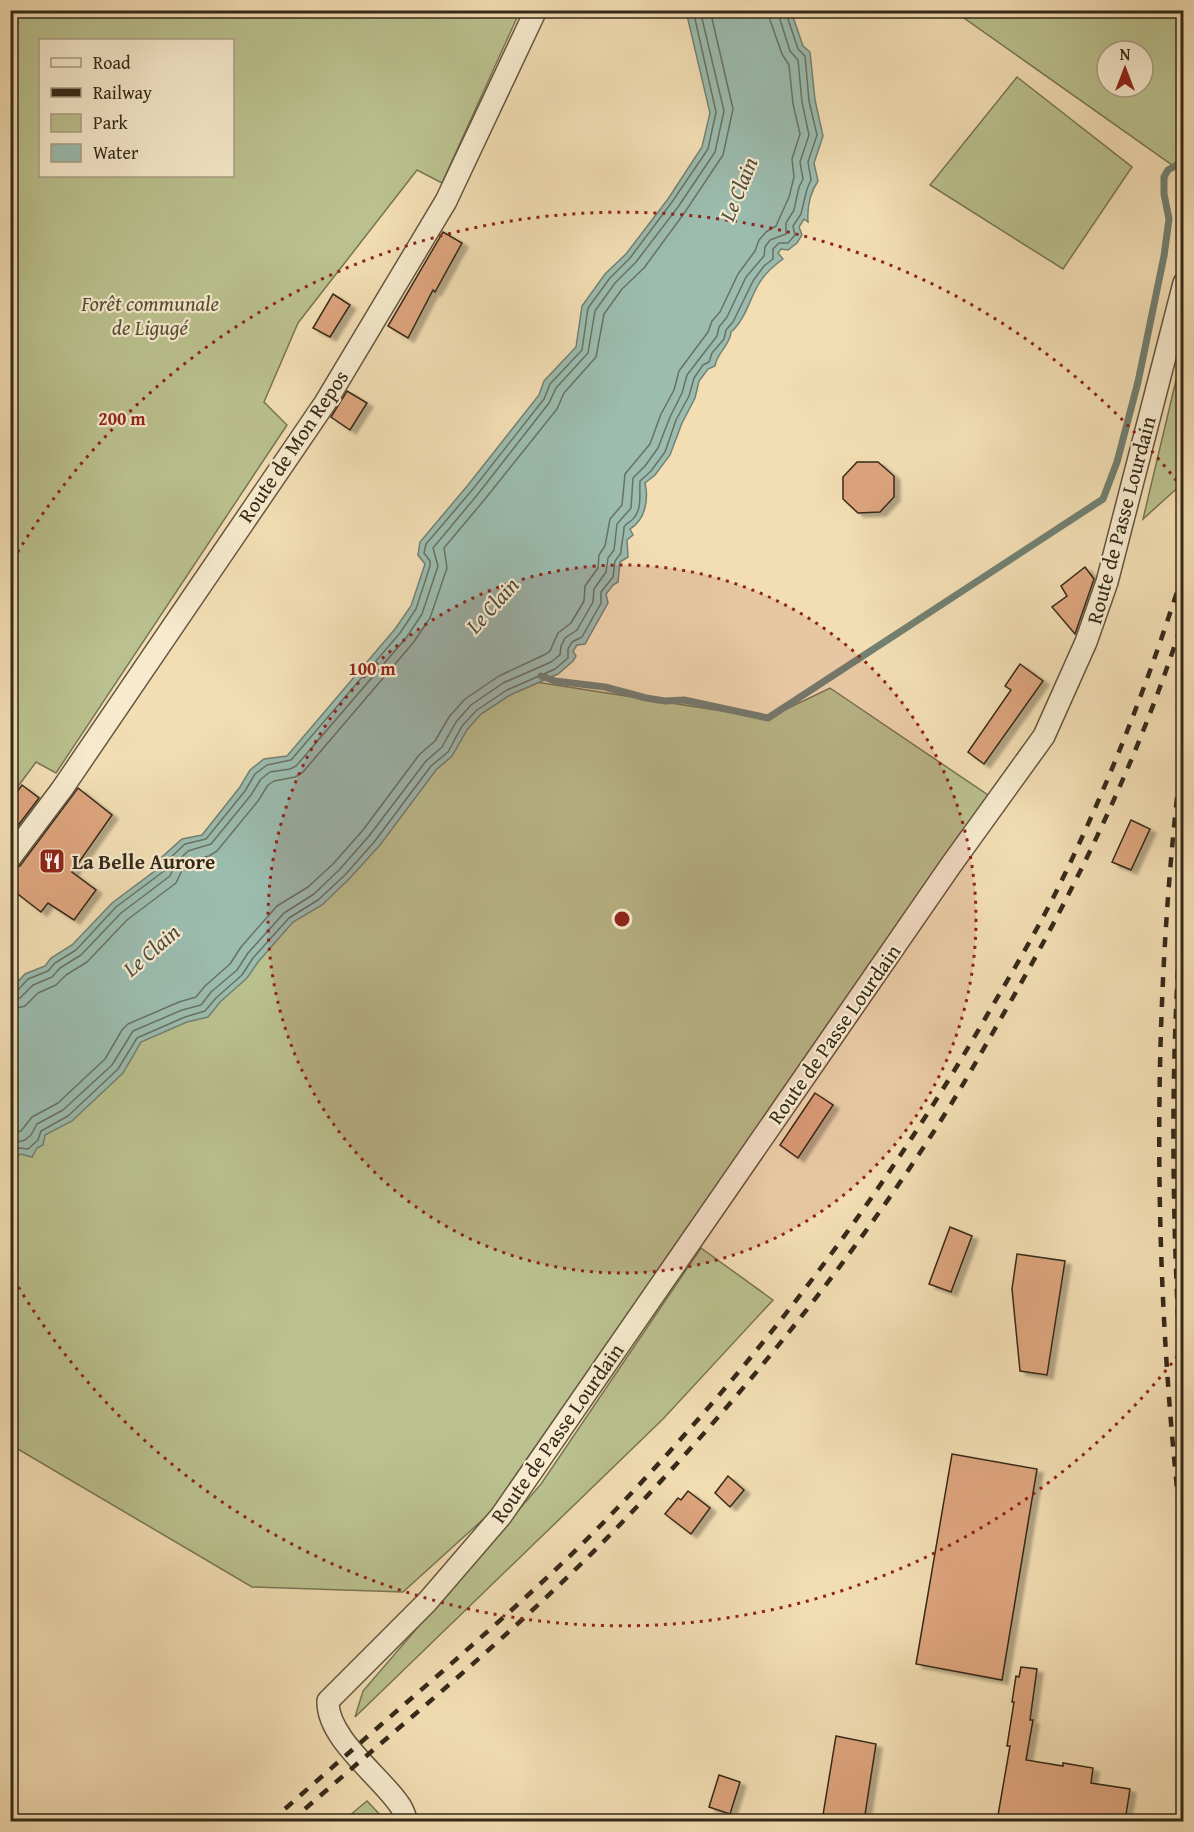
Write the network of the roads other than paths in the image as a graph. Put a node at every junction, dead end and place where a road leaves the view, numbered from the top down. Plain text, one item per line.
1 (536, 10) edge
2 (1184, 283) edge
3 (10, 858) edge
4 (407, 1821) edge

1 - 3 street, Route de Mon Repos
2 - 4 street, Route de Passe Lourdain

